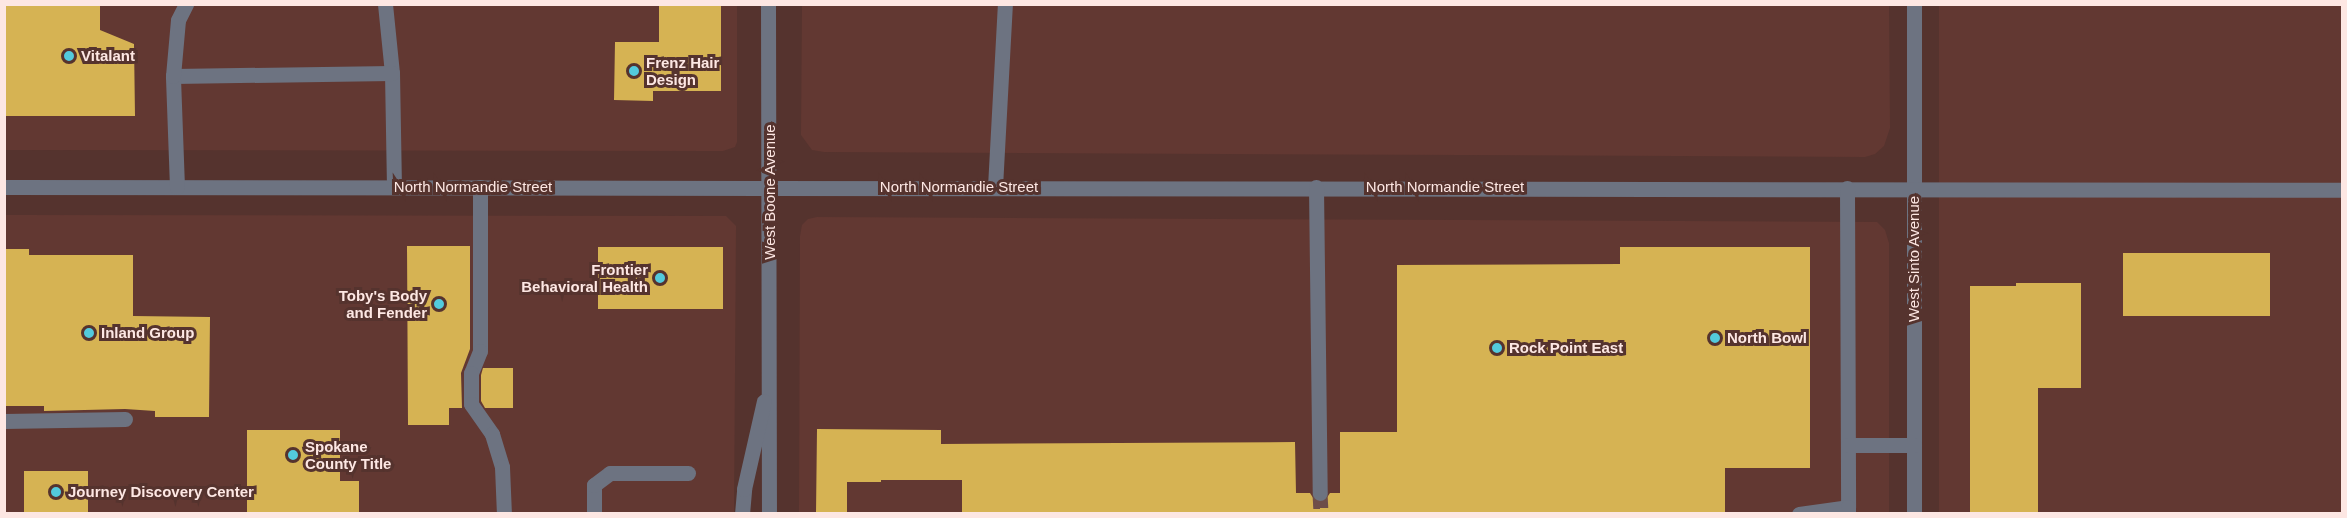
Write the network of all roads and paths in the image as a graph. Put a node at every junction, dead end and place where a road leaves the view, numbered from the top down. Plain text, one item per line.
1 (186, 4) edge
2 (385, 4) edge
3 (1005, 4) edge
4 (1914, 4) edge
5 (769, 7) edge
6 (392, 73) junction
7 (173, 76) junction
8 (4, 187) edge
9 (177, 187) junction
10 (394, 187) junction
11 (480, 187) junction
12 (770, 187) junction
13 (995, 187) junction
14 (1316, 187) junction
15 (1847, 188) junction
16 (1913, 188) junction
17 (2343, 190) edge
18 (770, 372) junction
19 (124, 419) dead end
20 (4, 421) edge
21 (1848, 445) junction
22 (1914, 445) junction
23 (688, 473) dead end
24 (1320, 493) tunnel mouth
25 (1848, 510) edge
26 (504, 513) edge
27 (594, 513) edge
28 (742, 513) edge
29 (769, 513) edge
30 (1799, 513) edge
31 (1914, 513) edge

1 - 7 street
2 - 6 street
3 - 13 street
4 - 16 street, West Sinto Avenue
5 - 12 street, West Boone Avenue
6 - 7 street
6 - 10 street
7 - 9 street
8 - 9 street, North Normandie Street
9 - 10 street, North Normandie Street
10 - 11 street, North Normandie Street
11 - 12 street, North Normandie Street
11 - 26 street
12 - 13 street, North Normandie Street
12 - 18 street, West Boone Avenue
13 - 14 street, North Normandie Street
14 - 15 street, North Normandie Street
14 - 24 street
15 - 16 street, North Normandie Street
15 - 21 street
16 - 17 street, North Normandie Street
16 - 22 street, West Sinto Avenue
18 - 28 street, West Boone Avenue
18 - 29 street, West Boone Avenue
19 - 20 street
21 - 22 street
21 - 25 street
22 - 31 street, West Sinto Avenue
23 - 27 street
25 - 30 street

